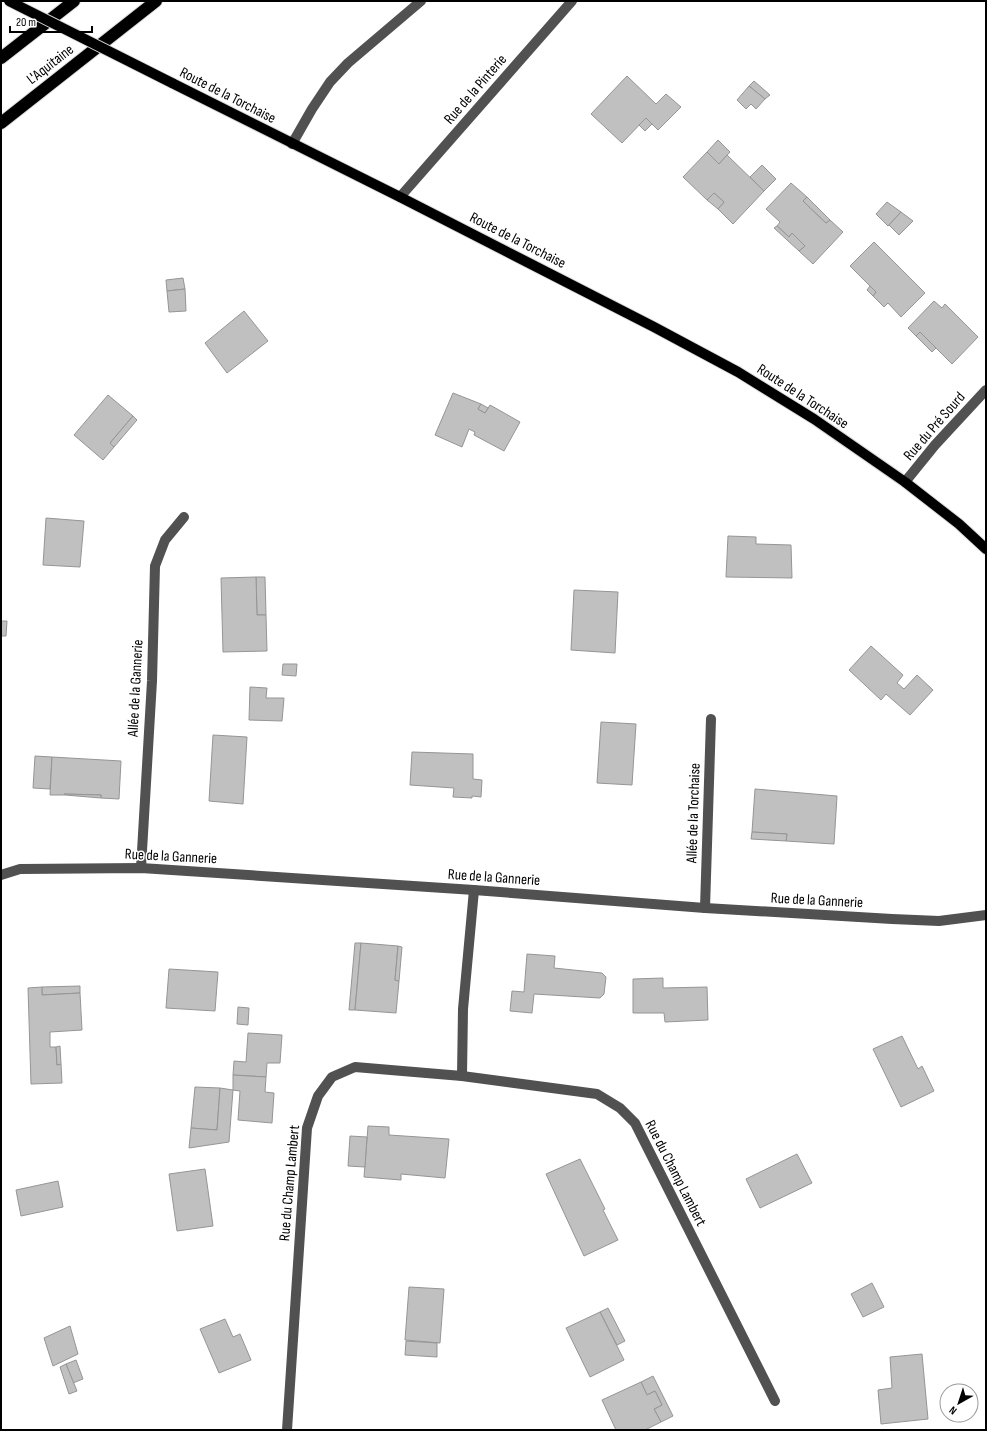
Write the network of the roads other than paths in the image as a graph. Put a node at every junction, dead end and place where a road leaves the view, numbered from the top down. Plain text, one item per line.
1 (9, 1) edge
2 (74, 1) edge
3 (156, 1) edge
4 (421, 1) edge
5 (572, 1) edge
6 (1, 58) edge
7 (1, 123) edge
8 (292, 144) junction
9 (400, 197) junction
10 (986, 390) edge
11 (905, 482) junction
12 (184, 517) dead end
13 (986, 550) edge
14 (711, 719) dead end
15 (140, 868) junction
16 (1, 874) edge
17 (474, 890) junction
18 (705, 908) junction
19 (986, 915) edge
20 (462, 1076) junction
21 (774, 1401) dead end
22 (287, 1430) edge

1 - 8 main road, Route de la Torchaise, bridge
2 - 6 highway
3 - 7 highway, L'Aquitaine
4 - 8 street
5 - 9 street, Rue de la Pinterie
8 - 9 main road, Route de la Torchaise
9 - 11 main road, Route de la Torchaise
10 - 11 street, Rue du Pré Sourd
11 - 13 main road, Route de la Torchaise
12 - 15 street, Allée de la Gannerie
14 - 18 street, Allée de la Torchaise
15 - 16 street, Rue de la Gannerie
15 - 17 street, Rue de la Gannerie
17 - 18 street, Rue de la Gannerie
17 - 20 street
18 - 19 street, Rue de la Gannerie
20 - 21 street, Rue du Champ Lambert
20 - 22 street, Rue du Champ Lambert

